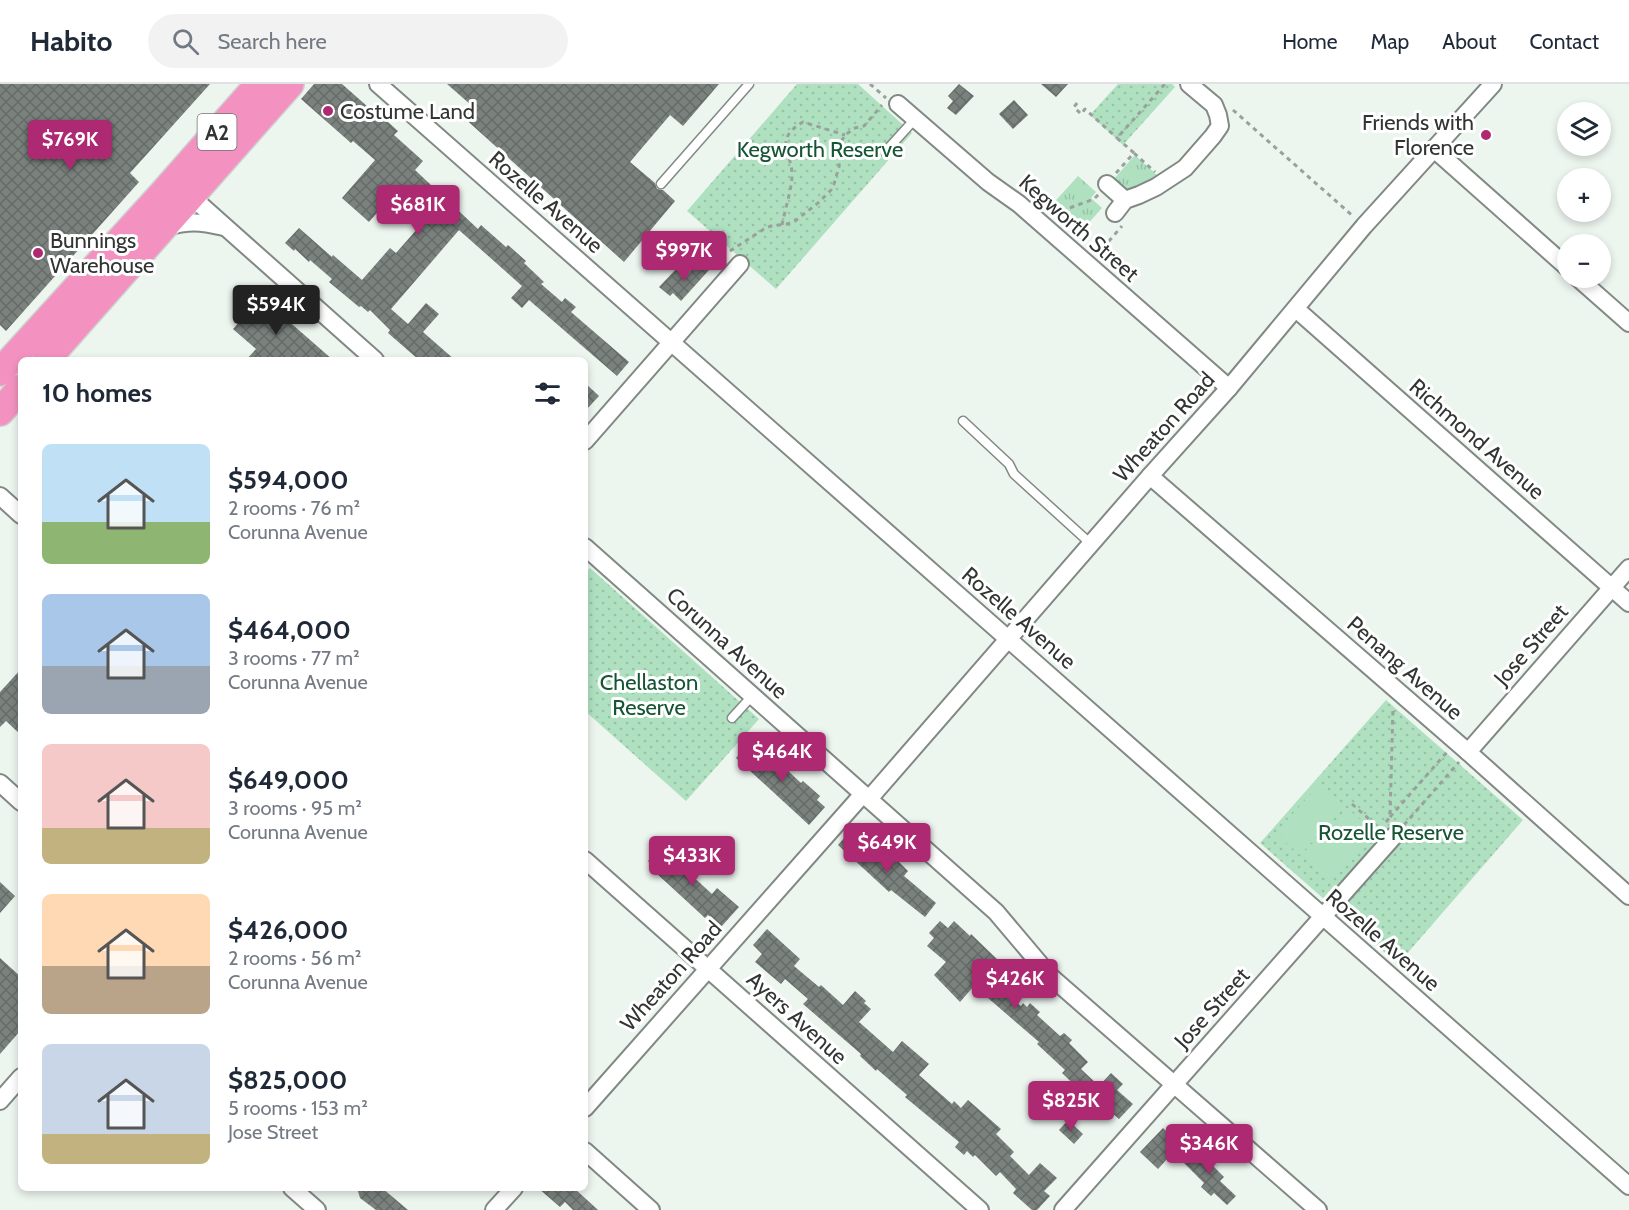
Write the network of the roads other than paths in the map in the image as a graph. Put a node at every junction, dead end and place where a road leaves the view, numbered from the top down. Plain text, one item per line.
1 (259, 84) edge
2 (290, 84) edge
3 (378, 84) edge
4 (749, 84) edge
5 (1493, 84) edge
6 (1198, 87) edge
7 (898, 104) dead end
8 (915, 119) junction
9 (1434, 149) junction
10 (885, 152) dead end
11 (661, 183) dead end
12 (1107, 184) road end
13 (182, 188) junction
14 (162, 227) junction
15 (225, 227) junction
16 (1557, 258) edge
17 (733, 261) road end
18 (1589, 288) edge
19 (1296, 309) junction
20 (1629, 323) edge
21 (672, 343) junction
22 (49, 357) edge
23 (372, 357) edge
24 (0, 372) edge
25 (1229, 388) junction
26 (18, 391) edge
27 (0, 412) edge
28 (963, 421) dead end
29 (588, 438) edge
30 (1150, 476) junction
31 (0, 496) edge
32 (18, 512) edge
33 (1091, 544) junction
34 (588, 550) edge
35 (1629, 568) edge
36 (1611, 588) junction
37 (1629, 603) edge
38 (1009, 640) junction
39 (752, 696) junction
40 (732, 718) dead end
41 (1462, 747) junction
42 (0, 783) edge
43 (866, 796) junction
44 (18, 798) edge
45 (1395, 835) road end
46 (588, 863) edge
47 (1629, 896) edge
48 (1323, 916) junction
49 (708, 969) junction
50 (18, 1080) edge
51 (1173, 1085) junction
52 (0, 1101) edge
53 (588, 1105) edge
54 (588, 1154) edge
55 (1629, 1186) edge
56 (295, 1191) edge
57 (511, 1191) edge
58 (317, 1210) edge
59 (494, 1210) edge
60 (651, 1210) edge
61 (980, 1210) edge
62 (1063, 1210) edge
63 (1317, 1210) edge

1 - 13 highway, A2
2 - 13 highway, A2
3 - 21 street, Rozelle Avenue
4 - 11 lane
5 - 9 street, Wheaton Road
6 - 12 street
7 - 8 street, Kegworth Street
8 - 10 lane
8 - 25 street, Kegworth Street
9 - 16 street
9 - 19 street, Wheaton Road
13 - 14 highway, A2
13 - 15 street
13 - 24 highway, A2
14 - 15 street
14 - 22 highway, A2
15 - 23 street
17 - 21 street
18 - 20 street
19 - 25 street, Wheaton Road
19 - 36 street, Richmond Avenue
21 - 29 street
21 - 38 street, Rozelle Avenue
25 - 30 street, Wheaton Road
26 - 27 highway
28 - 33 lane
30 - 33 street, Wheaton Road
30 - 41 street, Penang Avenue
31 - 32 street
33 - 38 street, Wheaton Road
34 - 39 street, Corunna Avenue
35 - 36 street, Jose Street
36 - 37 street, Richmond Avenue
36 - 41 street, Jose Street
38 - 43 street, Wheaton Road
38 - 48 street, Rozelle Avenue
39 - 40 lane
39 - 43 street, Corunna Avenue
41 - 47 street, Penang Avenue
42 - 44 street
43 - 49 street, Wheaton Road
43 - 51 street, Corunna Avenue
45 - 48 street, Jose Street
46 - 49 street, Ayers Avenue
48 - 51 street, Jose Street
48 - 55 street, Rozelle Avenue
49 - 53 street, Wheaton Road
49 - 61 street, Ayers Avenue
50 - 52 street
51 - 62 street, Jose Street
51 - 63 street, Corunna Avenue
54 - 60 street
56 - 58 street
57 - 59 street

